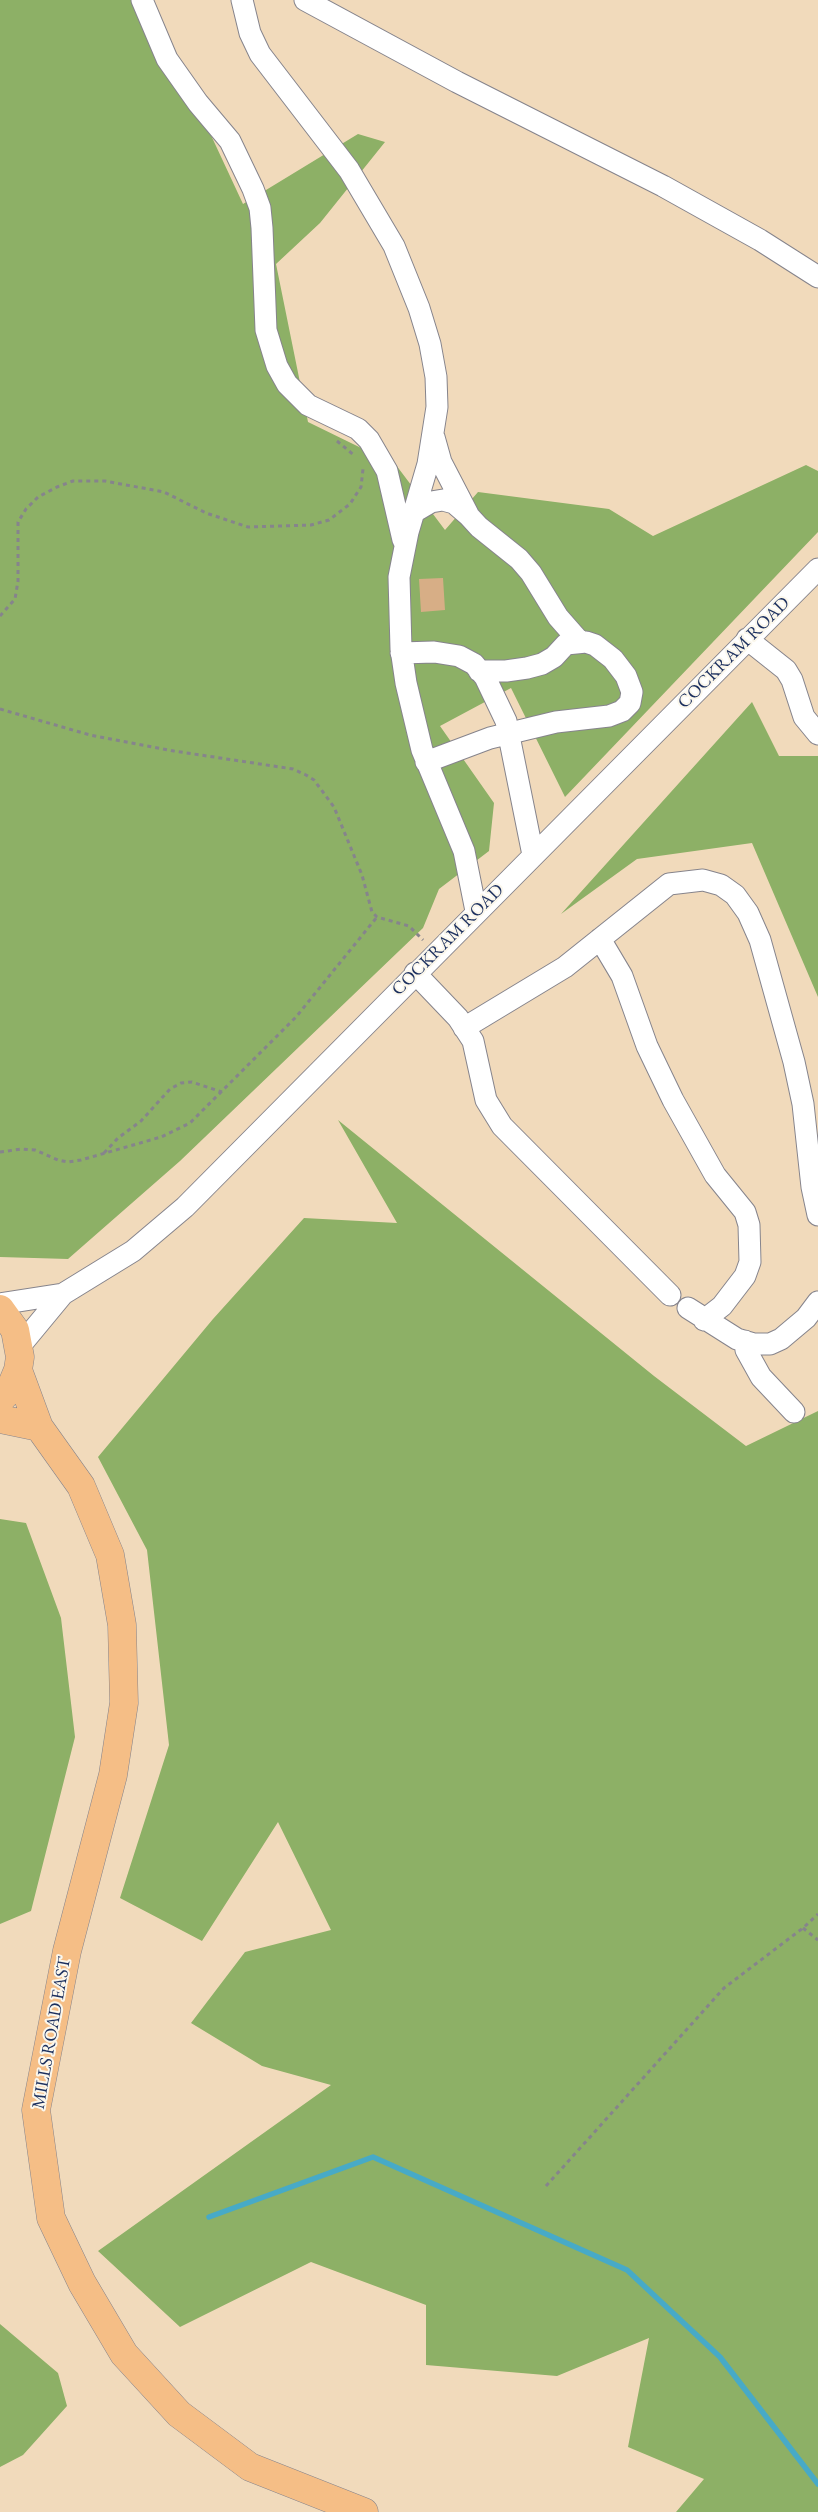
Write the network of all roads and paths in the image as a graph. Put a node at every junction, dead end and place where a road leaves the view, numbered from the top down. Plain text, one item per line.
1 (142, 0) edge
2 (242, 0) edge
3 (305, 0) edge
4 (818, 277) edge
5 (326, 415) junction
6 (433, 433) junction
7 (360, 460) dead end
8 (363, 467) dead end
9 (414, 512) junction
10 (468, 514) junction
11 (404, 545) junction
12 (818, 568) edge
13 (0, 616) edge
14 (747, 639) junction
15 (580, 642) junction
16 (402, 653) junction
17 (479, 670) junction
18 (0, 709) edge
19 (508, 734) junction
20 (818, 734) edge
21 (426, 762) junction
22 (532, 855) junction
23 (476, 911) junction
24 (376, 917) junction
25 (600, 939) junction
26 (435, 953) junction
27 (416, 973) junction
28 (464, 1028) junction
29 (222, 1092) junction
30 (0, 1152) edge
31 (104, 1154) junction
32 (818, 1215) edge
33 (63, 1294) junction
34 (670, 1295) dead end
35 (818, 1302) edge
36 (0, 1304) edge
37 (0, 1309) edge
38 (745, 1341) junction
39 (19, 1358) junction
40 (0, 1400) edge
41 (794, 1412) dead end
42 (0, 1419) edge
43 (39, 1427) junction
44 (818, 1914) edge
45 (803, 1928) junction
46 (818, 1940) edge
47 (546, 2186) dead end
48 (364, 2512) edge

1 - 5 street
2 - 6 street
3 - 4 street
5 - 7 path
5 - 11 street
6 - 9 street
6 - 10 street
8 - 13 path
9 - 10 street
9 - 11 street
10 - 15 street
11 - 16 street
12 - 14 street, COCKRAM ROAD
14 - 20 street
14 - 22 street, COCKRAM ROAD
15 - 17 street
15 - 19 street
16 - 17 street
16 - 21 street
17 - 19 street
18 - 24 path
19 - 21 street
19 - 22 street
21 - 23 street
22 - 23 street, COCKRAM ROAD
23 - 26 street, COCKRAM ROAD
24 - 26 path
24 - 29 path
25 - 28 street
25 - 32 street
25 - 38 street
26 - 27 street, COCKRAM ROAD
27 - 28 street
27 - 33 street, COCKRAM ROAD
28 - 34 street
29 - 31 path
29 - 31 path
30 - 31 path
33 - 36 street, COCKRAM ROAD
33 - 39 street, COCKRAM ROAD
35 - 38 street
37 - 39 main road, MILLS ROAD EAST
38 - 41 street
39 - 40 main road
39 - 43 main road, MILLS ROAD EAST
42 - 43 main road
43 - 48 main road, MILLS ROAD EAST
44 - 45 path
45 - 46 path
45 - 47 path

